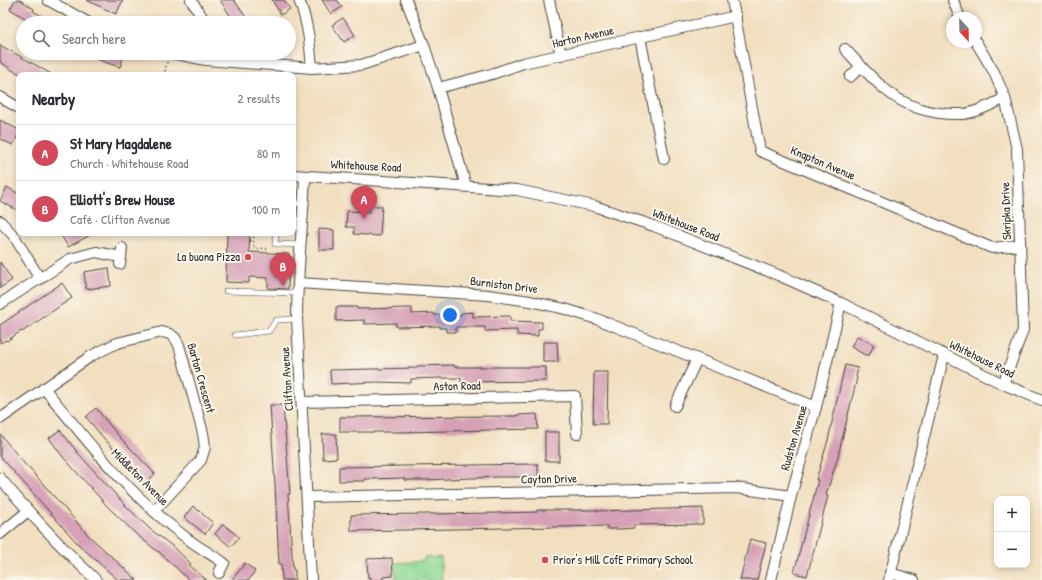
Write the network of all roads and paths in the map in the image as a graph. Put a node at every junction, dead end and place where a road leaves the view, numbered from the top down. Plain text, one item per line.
1 (48, 0) edge
2 (191, 0) edge
3 (300, 0) edge
4 (406, 0) edge
5 (549, 0) edge
6 (732, 0) edge
7 (953, 0) edge
8 (958, 12) edge
9 (77, 16) edge
10 (201, 16) edge
11 (736, 16) junction
12 (640, 37) junction
13 (424, 45) junction
14 (980, 48) edge
15 (845, 49) dead end
16 (561, 55) junction
17 (168, 60) edge
18 (241, 60) edge
19 (861, 66) junction
20 (312, 68) junction
21 (165, 72) edge
22 (850, 77) dead end
23 (438, 88) junction
24 (0, 97) edge
25 (1005, 98) junction
26 (16, 106) edge
27 (664, 159) dead end
28 (296, 175) edge
29 (305, 176) junction
30 (466, 186) junction
31 (296, 203) edge
32 (304, 204) junction
33 (0, 221) edge
34 (276, 236) edge
35 (301, 245) junction
36 (1020, 245) junction
37 (121, 256) dead end
38 (40, 279) junction
39 (298, 288) junction
40 (226, 291) dead end
41 (0, 304) edge
42 (841, 304) junction
43 (297, 319) junction
44 (235, 335) dead end
45 (944, 355) junction
46 (697, 359) junction
47 (1003, 384) junction
48 (44, 388) junction
49 (1042, 400) edge
50 (302, 402) junction
51 (675, 406) dead end
52 (816, 408) junction
53 (0, 419) edge
54 (577, 434) dead end
55 (0, 478) edge
56 (791, 496) junction
57 (307, 497) junction
58 (28, 511) junction
59 (154, 511) junction
60 (0, 534) edge
61 (219, 573) dead end
62 (890, 577) edge
63 (96, 580) edge
64 (311, 580) edge
65 (772, 580) edge
66 (914, 580) edge

1 - 9 street
2 - 10 street
3 - 20 street
4 - 13 street
5 - 16 street
6 - 11 street, Knapton Avenue
7 - 8 street
11 - 12 street, Harton Avenue
11 - 36 street, Knapton Avenue
12 - 16 street, Harton Avenue
12 - 27 street
13 - 20 street
13 - 23 street
14 - 25 street, Skripka Drive
15 - 19 street
16 - 23 street, Harton Avenue
17 - 21 path
18 - 20 street
19 - 22 street
19 - 25 street
23 - 30 street
24 - 26 street
25 - 36 street, Skripka Drive
28 - 29 street, Whitehouse Road
29 - 30 street, Whitehouse Road
29 - 32 street, Clifton Avenue
30 - 42 street, Whitehouse Road
31 - 32 lane
32 - 35 street, Clifton Avenue
33 - 38 street
34 - 35 lane
35 - 39 street, Clifton Avenue
36 - 47 street, Skripka Drive
37 - 38 street
38 - 41 street
39 - 40 lane
39 - 43 street, Clifton Avenue
39 - 46 street, Burniston Drive
42 - 45 street, Whitehouse Road
42 - 52 street, Rudston Avenue
43 - 44 lane
43 - 50 street, Clifton Avenue
45 - 47 street, Whitehouse Road
45 - 62 street
46 - 51 street
46 - 52 street, Burniston Drive
47 - 49 street, Whitehouse Road
48 - 53 street, Barton Crescent
48 - 59 street, Middleton Avenue
48 - 59 street, Barton Crescent
50 - 54 street, Aston Road
50 - 57 street, Clifton Avenue
52 - 56 street, Rudston Avenue
55 - 58 street
56 - 57 street, Cayton Drive
56 - 65 street, Rudston Avenue
57 - 64 street, Clifton Avenue
58 - 60 street
58 - 63 street
59 - 61 street, Middleton Avenue
62 - 66 street

